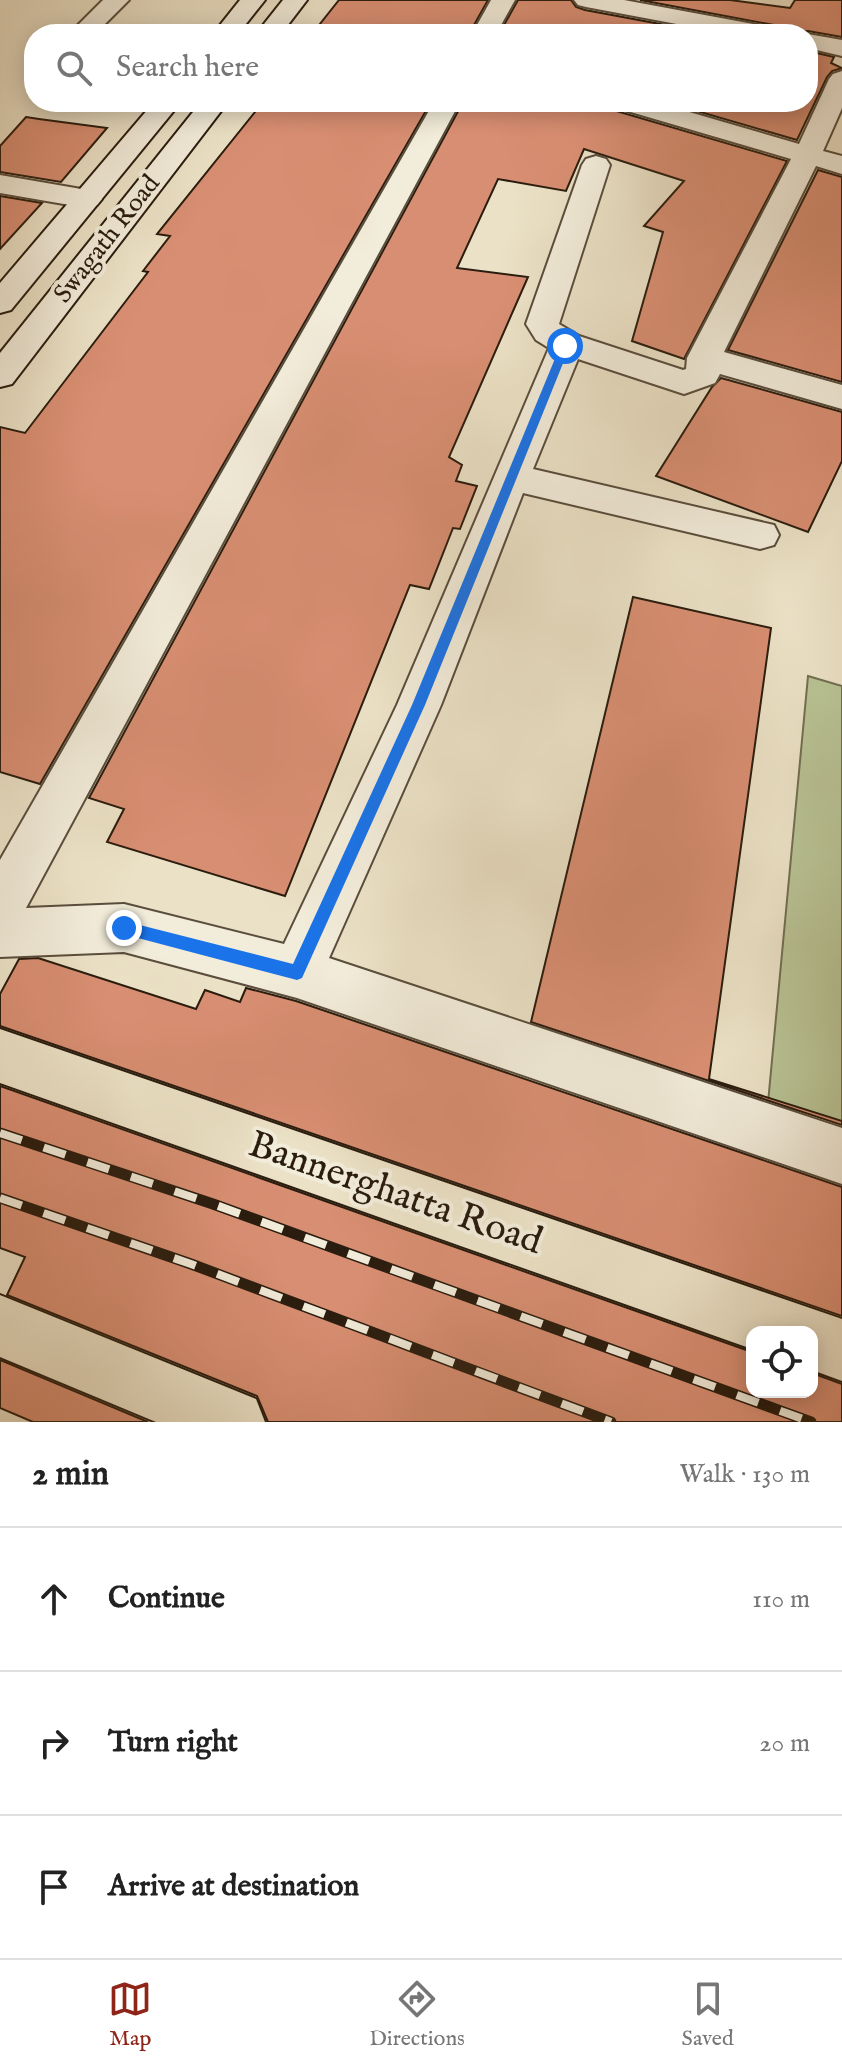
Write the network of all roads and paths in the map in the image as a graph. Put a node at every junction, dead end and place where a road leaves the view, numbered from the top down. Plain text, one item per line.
1 (117, 0) edge
2 (253, 0) edge
3 (295, 0) edge
4 (503, 0) edge
5 (586, 0) edge
6 (92, 24) edge
7 (233, 24) edge
8 (276, 24) edge
9 (490, 24) edge
10 (715, 24) edge
11 (818, 43) edge
12 (842, 48) edge
13 (842, 79) edge
14 (160, 112) edge
15 (207, 112) edge
16 (441, 112) edge
17 (660, 112) edge
18 (807, 156) junction
19 (596, 165) dead end
20 (842, 165) edge
21 (0, 184) edge
22 (87, 199) junction
23 (0, 303) edge
24 (567, 344) junction
25 (704, 358) junction
26 (0, 376) edge
27 (842, 397) edge
28 (511, 477) junction
29 (760, 535) dead end
30 (0, 907) edge
31 (0, 933) edge
32 (297, 973) junction
33 (0, 1056) edge
34 (842, 1156) edge
35 (0, 1326) edge
36 (774, 1326) edge
37 (818, 1341) edge
38 (842, 1350) edge
39 (233, 1422) edge

1 - 6 street
2 - 7 street
3 - 8 street
4 - 9 street
5 - 10 street
11 - 12 street
13 - 18 street
14 - 22 street, Swagath Road
15 - 26 street, Swagath Road
16 - 30 street
17 - 18 street
18 - 20 street
18 - 25 street
19 - 24 street
21 - 22 street
22 - 23 street, Swagath Road
24 - 25 street
24 - 28 street
25 - 27 street
28 - 29 street
28 - 32 street
31 - 32 street
32 - 34 street
33 - 36 main road, Bannerghatta Road
35 - 39 main road
37 - 38 main road

